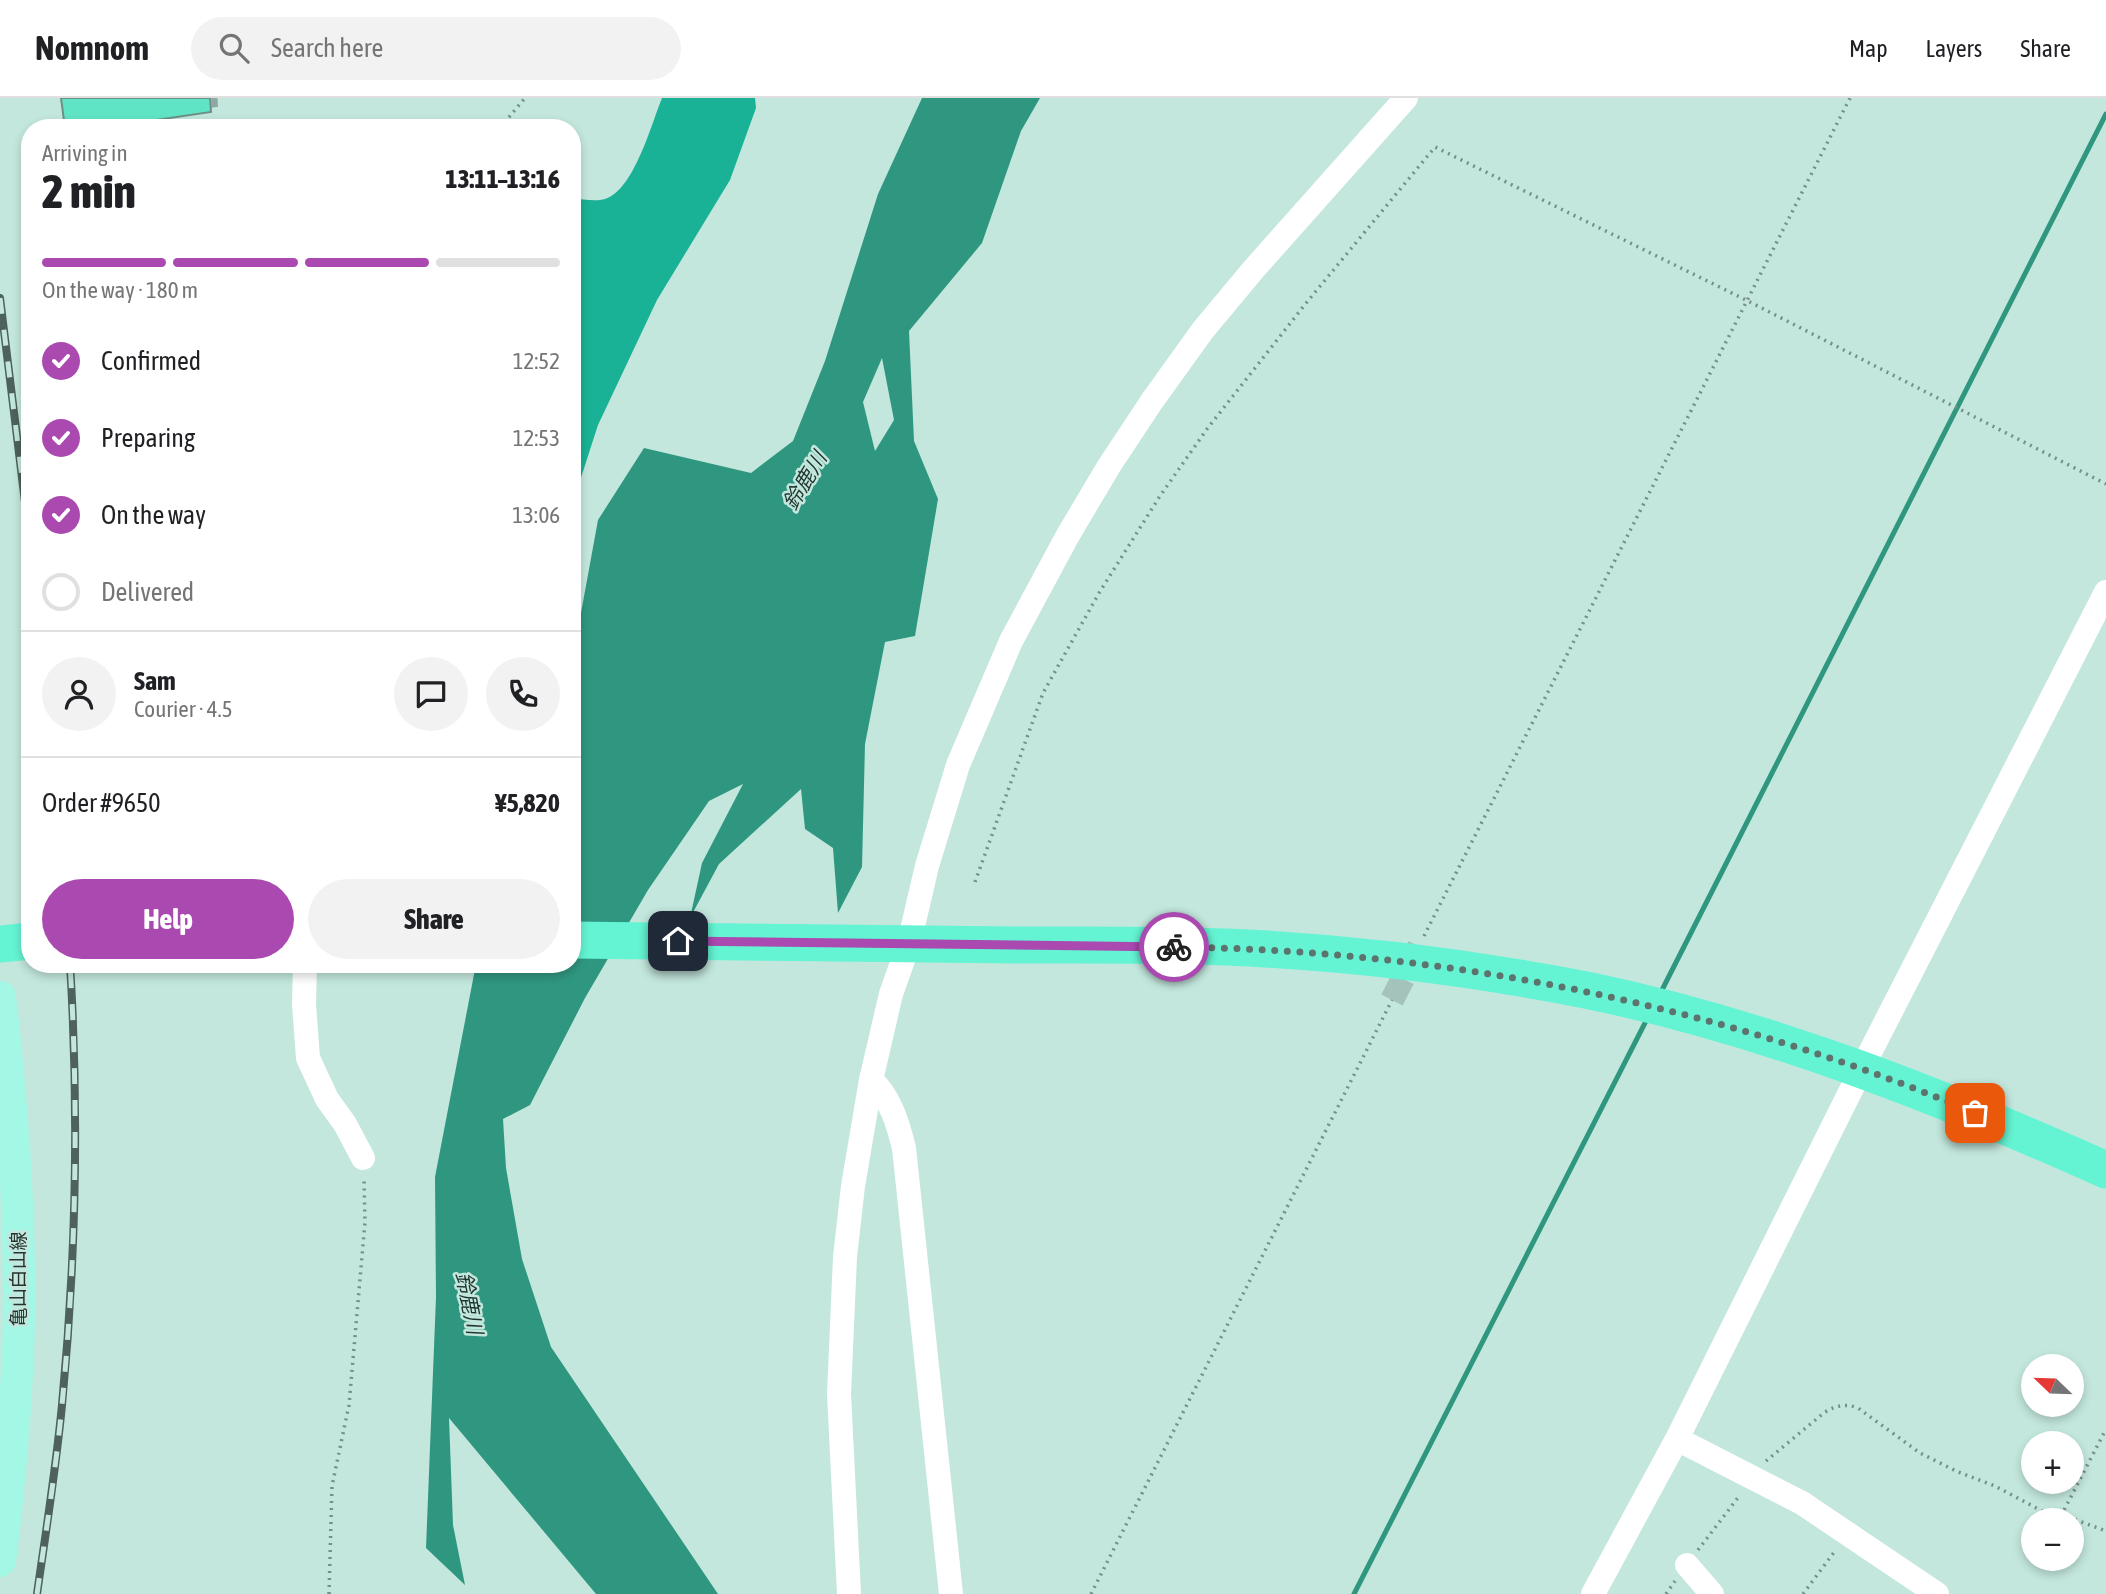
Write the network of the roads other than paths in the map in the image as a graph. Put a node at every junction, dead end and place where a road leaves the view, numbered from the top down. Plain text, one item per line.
1 (1406, 98) edge
2 (2106, 593) edge
3 (581, 940) edge
4 (21, 942) edge
5 (900, 943) junction
6 (0, 944) edge
7 (305, 973) edge
8 (0, 997) edge
9 (1863, 1068) junction
10 (871, 1080) junction
11 (363, 1158) road end
12 (2106, 1170) edge
13 (10, 1310) edge
14 (1677, 1439) junction
15 (0, 1561) edge
16 (1687, 1565) road end
17 (849, 1594) edge
18 (951, 1594) edge
19 (1593, 1594) edge
20 (1712, 1594) edge
21 (1937, 1594) edge

1 - 5 street
2 - 9 street
3 - 5 highway
4 - 6 highway
5 - 9 highway
5 - 10 street
7 - 11 street
8 - 13 main road, 亀山白山線
9 - 12 highway
9 - 14 street
10 - 17 street
10 - 18 street
13 - 15 main road, 亀山白山線
14 - 19 street
14 - 21 street
16 - 20 street

